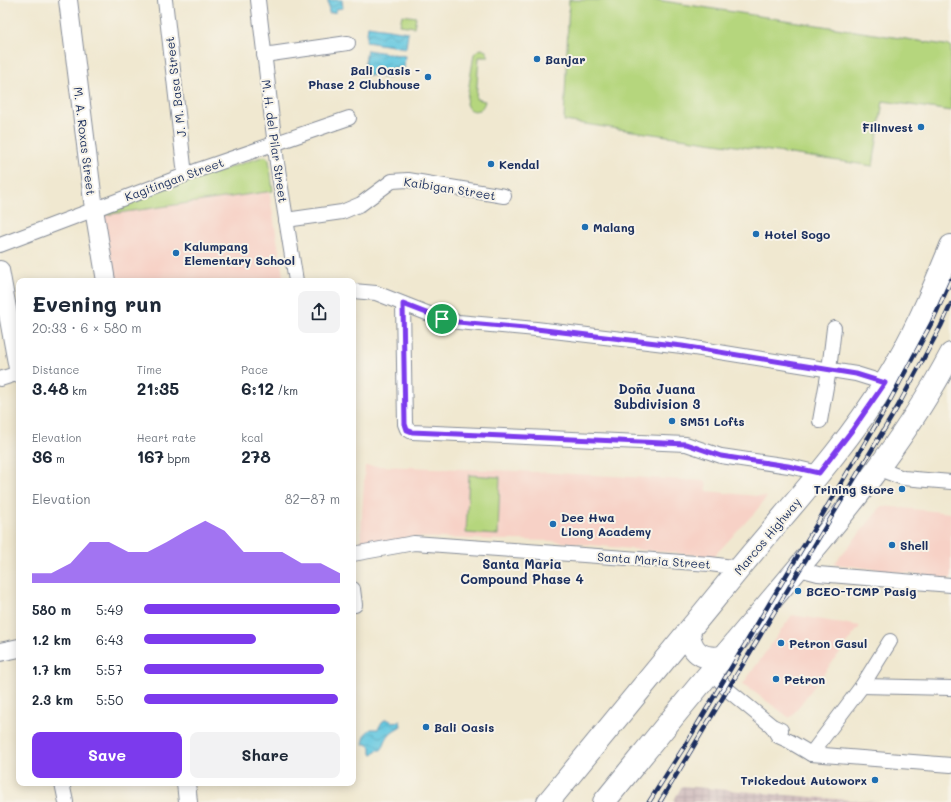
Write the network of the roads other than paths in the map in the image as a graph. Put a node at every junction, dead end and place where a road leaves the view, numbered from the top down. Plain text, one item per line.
1 (68, 0) edge
2 (165, 0) edge
3 (258, 0) edge
4 (348, 43) dead end
5 (264, 55) junction
6 (349, 118) dead end
7 (275, 144) junction
8 (185, 175) junction
9 (504, 196) dead end
10 (94, 209) junction
11 (286, 220) junction
12 (0, 244) edge
13 (951, 246) edge
14 (0, 270) edge
15 (106, 278) edge
16 (296, 278) edge
17 (356, 291) edge
18 (403, 304) junction
19 (834, 328) dead end
20 (951, 354) edge
21 (16, 358) edge
22 (829, 370) junction
23 (16, 375) edge
24 (0, 378) edge
25 (945, 379) edge
26 (885, 383) junction
27 (820, 421) dead end
28 (879, 469) junction
29 (819, 473) junction
30 (951, 482) edge
31 (356, 553) edge
32 (740, 568) junction
33 (799, 569) junction
34 (951, 585) edge
35 (689, 631) junction
36 (890, 641) dead end
37 (16, 649) edge
38 (673, 651) junction
39 (0, 652) edge
40 (712, 669) junction
41 (862, 686) junction
42 (951, 688) edge
43 (812, 754) junction
44 (951, 765) edge
45 (63, 786) edge
46 (186, 786) edge
47 (66, 802) edge
48 (188, 802) edge
49 (548, 802) edge
50 (604, 802) edge

1 - 10 street, M. A. Roxas Street
2 - 8 street, J. M. Basa Street
3 - 5 street, M. H. del Pilar Street
4 - 5 street
5 - 7 street, M. H. del Pilar Street
6 - 7 street, Kagitingan Street
7 - 8 street, Kagitingan Street
7 - 11 street, M. H. del Pilar Street
8 - 10 street, Kagitingan Street
9 - 11 street, Kaibigan Street
10 - 12 street, Kagitingan Street
10 - 15 street, M. A. Roxas Street
11 - 16 street, M. H. del Pilar Street
13 - 26 main road, Marcos Highway
14 - 21 street
17 - 18 street
18 - 22 street
18 - 29 street
19 - 22 street
20 - 25 main road
22 - 26 street
22 - 27 street
23 - 24 street
25 - 28 main road
26 - 29 main road, Marcos Highway
28 - 30 street
28 - 33 main road
29 - 32 main road, Marcos Highway
31 - 32 street, Santa Maria Street
32 - 35 main road, Marcos Highway
33 - 34 street
33 - 40 main road
35 - 38 main road, Marcos Highway
35 - 40 main road
36 - 41 street
37 - 39 street
38 - 40 main road
38 - 49 main road, Marcos Highway
40 - 43 street
40 - 50 main road
41 - 42 street
41 - 43 street
43 - 44 street
45 - 47 street
46 - 48 street

